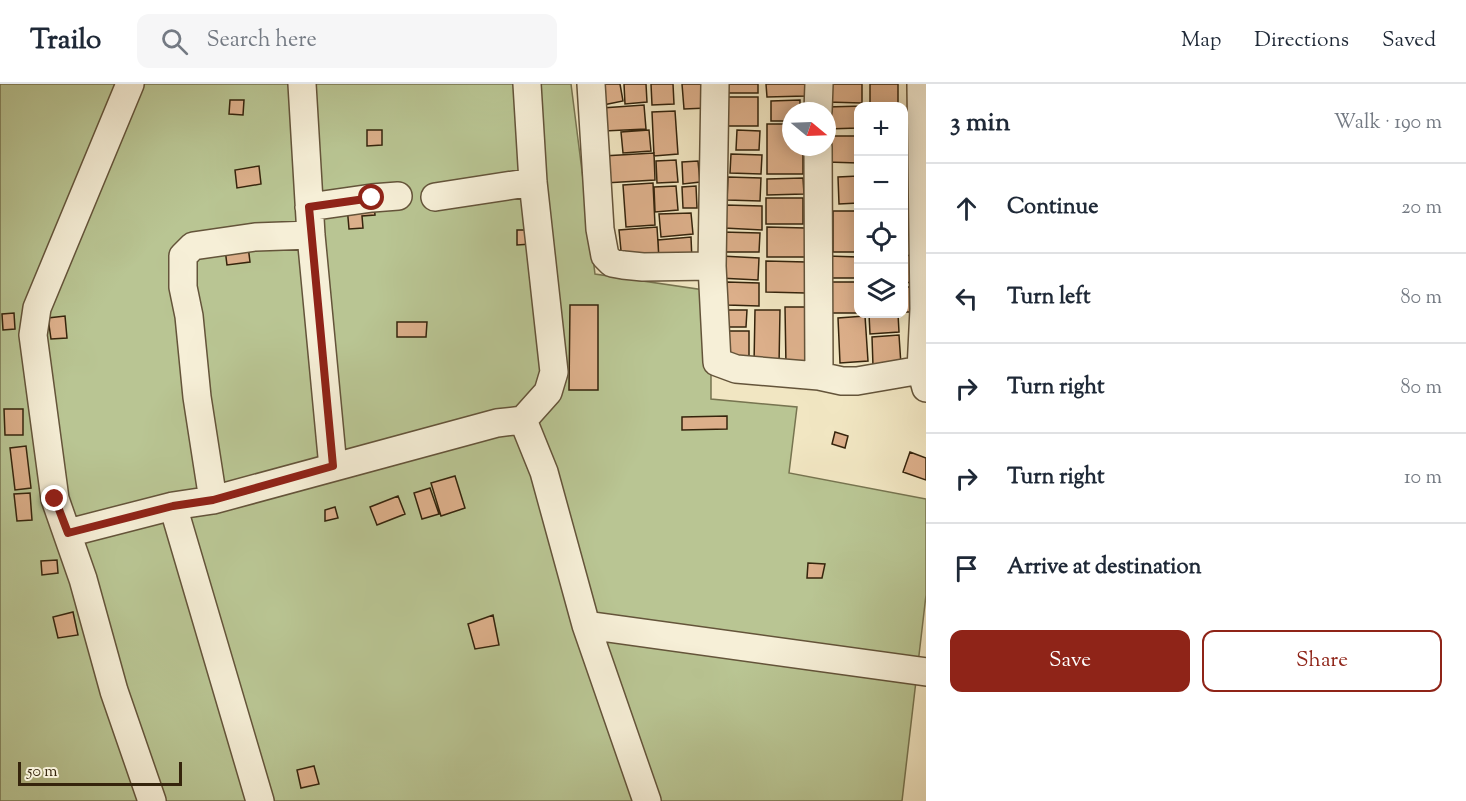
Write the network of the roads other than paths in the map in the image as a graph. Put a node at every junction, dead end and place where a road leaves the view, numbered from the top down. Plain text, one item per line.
1 (130, 84) edge
2 (302, 84) edge
3 (527, 84) edge
4 (591, 84) edge
5 (716, 84) edge
6 (819, 84) edge
7 (921, 84) edge
8 (818, 102) edge
9 (818, 156) edge
10 (924, 164) edge
11 (534, 182) junction
12 (398, 196) dead end
13 (435, 197) dead end
14 (309, 207) junction
15 (310, 235) junction
16 (712, 266) junction
17 (925, 309) edge
18 (819, 376) junction
19 (923, 379) edge
20 (523, 420) junction
21 (333, 466) junction
22 (213, 500) junction
23 (173, 506) junction
24 (68, 533) junction
25 (586, 625) junction
26 (926, 672) edge
27 (152, 801) edge
28 (260, 801) edge
29 (647, 801) edge

1 - 24 street
2 - 14 street
3 - 11 street
4 - 16 street
5 - 16 street
6 - 8 street
7 - 10 street
9 - 18 street
10 - 17 street
11 - 13 street
11 - 20 street
12 - 14 street
14 - 15 street
15 - 21 street
15 - 22 street
16 - 18 street
17 - 19 street
18 - 19 street
20 - 21 street
20 - 25 street
21 - 22 street
22 - 23 street
23 - 24 street
23 - 28 street
24 - 27 street
25 - 26 street
25 - 29 street

